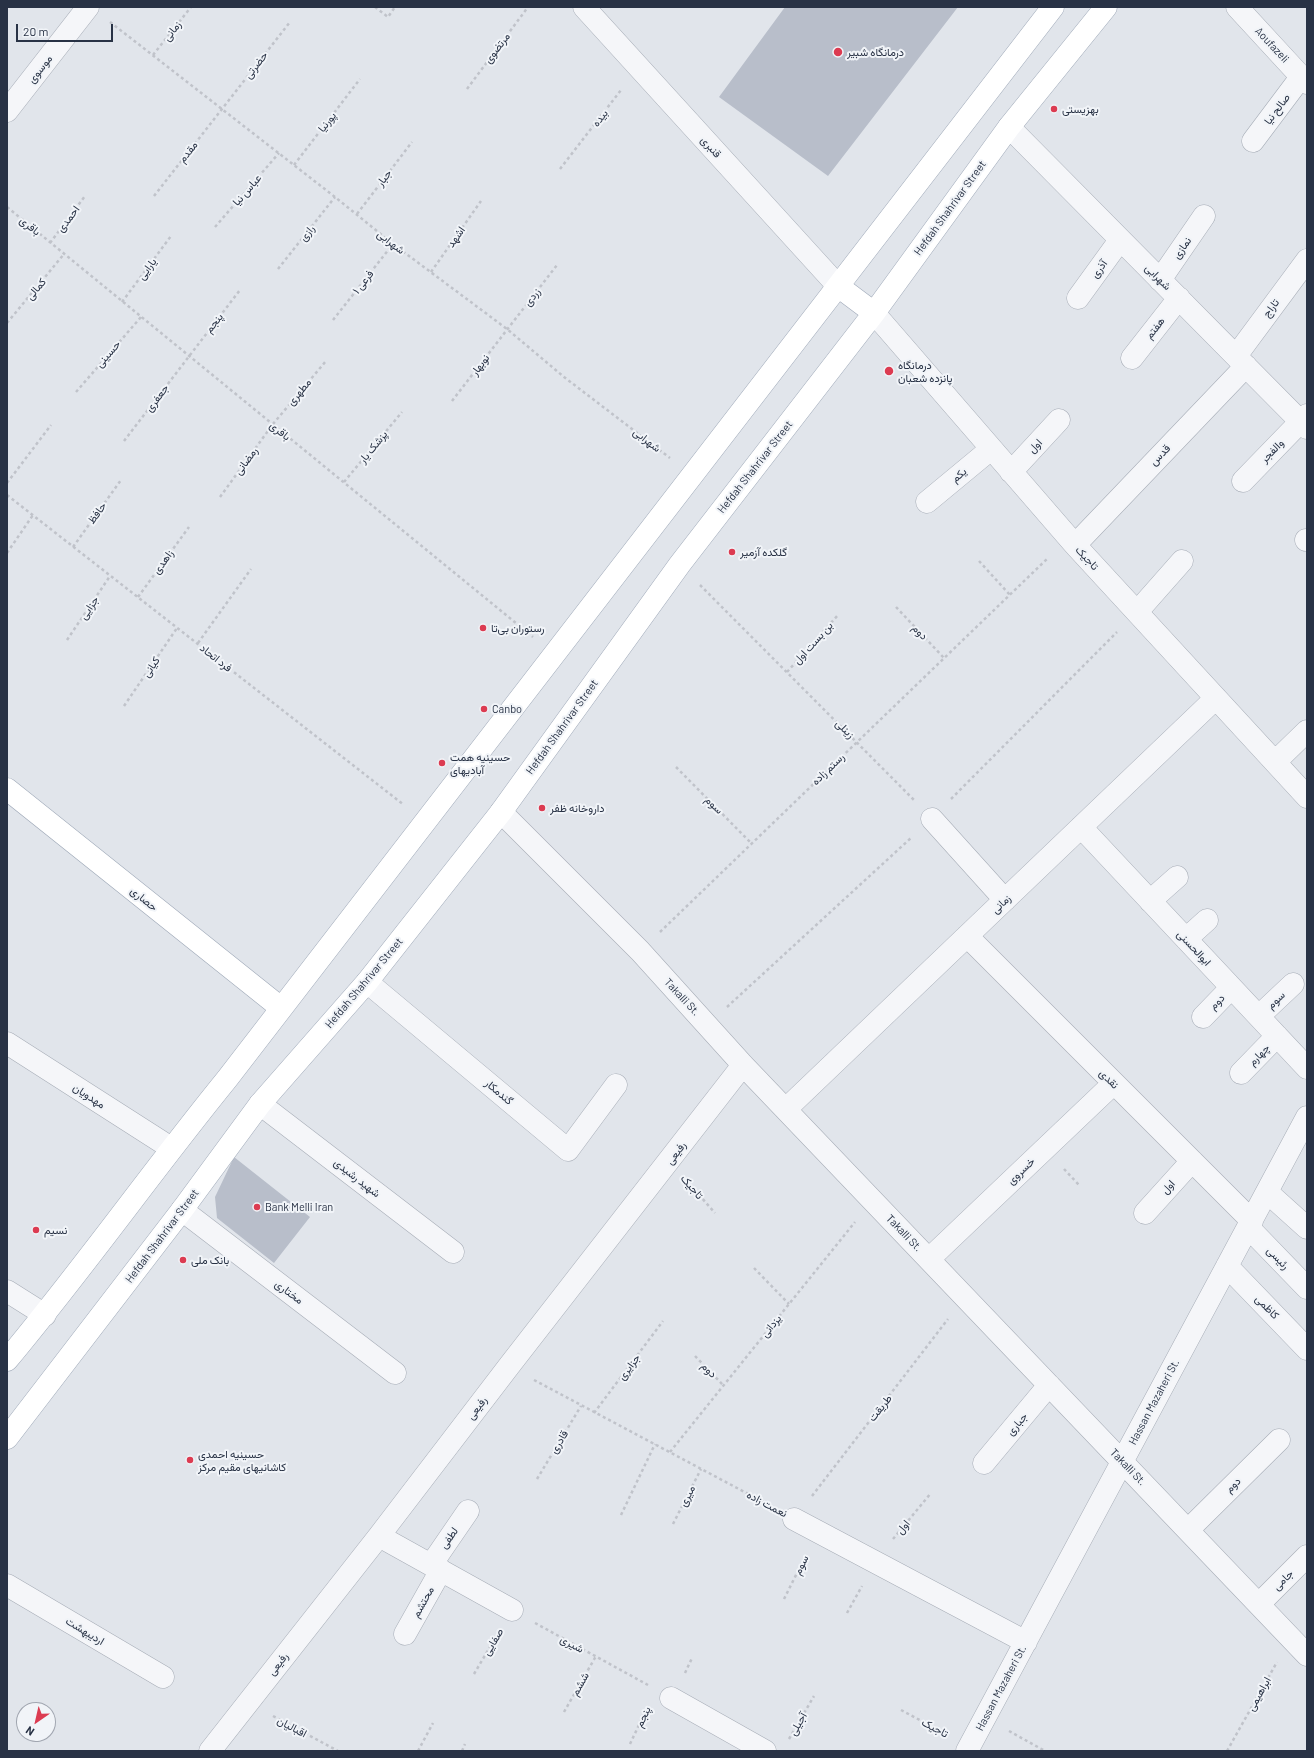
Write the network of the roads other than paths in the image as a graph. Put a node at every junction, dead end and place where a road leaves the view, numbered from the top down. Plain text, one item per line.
1 (88, 7) edge
2 (584, 7) edge
3 (1053, 7) edge
4 (1106, 7) edge
5 (1237, 7) edge
6 (1304, 80) edge
7 (7, 111) edge
8 (1009, 127) junction
9 (1253, 141) dead end
10 (1204, 216) dead end
11 (1120, 240) junction
12 (1307, 260) edge
13 (1160, 280) junction
14 (838, 286) junction
15 (1078, 298) dead end
16 (1179, 298) junction
17 (874, 313) junction
18 (1132, 358) dead end
19 (1241, 361) junction
20 (1059, 420) dead end
21 (1305, 422) edge
22 (991, 448) junction
23 (1011, 472) junction
24 (1243, 481) dead end
25 (927, 502) dead end
26 (1072, 541) junction
27 (1182, 561) dead end
28 (1137, 612) junction
29 (1216, 698) junction
30 (1307, 731) edge
31 (1275, 762) junction
32 (7, 789) edge
33 (1307, 797) edge
34 (501, 812) junction
35 (932, 819) road end
36 (1081, 827) junction
37 (1176, 877) dead end
38 (1005, 900) junction
39 (1150, 901) junction
40 (1207, 920) dead end
41 (968, 936) junction
42 (1186, 939) junction
43 (367, 982) junction
44 (1293, 984) dead end
45 (1231, 988) junction
46 (281, 1008) junction
47 (1203, 1016) dead end
48 (1259, 1016) junction
49 (1277, 1036) junction
50 (7, 1043) edge
51 (743, 1065) junction
52 (1307, 1068) edge
53 (1241, 1073) dead end
54 (1114, 1083) junction
55 (616, 1085) dead end
56 (260, 1104) junction
57 (786, 1109) junction
58 (1307, 1117) edge
59 (171, 1148) junction
60 (1192, 1161) junction
61 (1267, 1192) junction
62 (182, 1210) junction
63 (1145, 1213) dead end
64 (1250, 1224) junction
65 (1307, 1228) edge
66 (453, 1252) dead end
67 (928, 1259) junction
68 (1227, 1266) junction
69 (1307, 1288) edge
70 (7, 1290) edge
71 (45, 1314) junction
72 (1307, 1349) edge
73 (7, 1360) edge
74 (395, 1373) dead end
75 (1049, 1385) junction
76 (7, 1438) edge
77 (1279, 1440) dead end
78 (1123, 1462) junction
79 (984, 1463) dead end
80 (468, 1511) dead end
81 (794, 1519) road end
82 (1188, 1530) junction
83 (379, 1536) junction
84 (1307, 1556) edge
85 (436, 1568) junction
86 (7, 1585) edge
87 (1259, 1604) junction
88 (512, 1610) road end
89 (405, 1634) dead end
90 (1026, 1642) junction
91 (1307, 1655) edge
92 (163, 1677) dead end
93 (663, 1694) road end
94 (968, 1749) edge
95 (210, 1751) edge
96 (766, 1751) edge

1 - 7 street, موسوی
2 - 14 street, قنبری
3 - 14 main road
4 - 8 main road, Hefdah Shahrivar Street
5 - 6 street, Aoufazeli
6 - 9 street, صالح نیا
8 - 11 street, شهرابی
8 - 17 main road, Hefdah Shahrivar Street
10 - 13 street, نمازی
11 - 13 street, شهرابی
11 - 15 street, آذری
12 - 19 street, تاراج
13 - 16 street, شهرابی
14 - 17 main road
14 - 46 main road
16 - 18 street, هفتم
16 - 19 street, شهرابی
17 - 22 street, تاجیک
17 - 34 main road, Hefdah Shahrivar Street
19 - 21 street, شهرابی
19 - 26 street, قدس
20 - 23 street, اول
21 - 24 street, والفجر
22 - 23 street, تاجیک
22 - 25 street, یکم
23 - 26 street, تاجیک
26 - 28 street, تاجیک
27 - 28 street
28 - 29 street, تاجیک
29 - 31 street, تاجیک
29 - 36 street, زمانی
30 - 31 street
31 - 33 street, تاجیک
32 - 46 main road, حصاری
34 - 43 main road, Hefdah Shahrivar Street
34 - 51 street, Takalli St.
35 - 38 street
36 - 38 street, زمانی
36 - 39 street, ابوالحسنی
37 - 39 street
38 - 41 street, زمانی
39 - 42 street, ابوالحسنی
40 - 42 street
41 - 54 street, نقدی
41 - 57 street, زمانی
42 - 45 street, ابوالحسنی
43 - 55 street, گندمکار
43 - 56 main road, Hefdah Shahrivar Street
44 - 48 street, سوم
45 - 47 street, دوم
45 - 48 street, ابوالحسنی
46 - 59 main road
48 - 49 street, ابوالحسنی
49 - 52 street, ابوالحسنی
49 - 53 street, چهارم
50 - 59 street, مهدویان
51 - 57 street, Takalli St.
51 - 83 street, رفیعی
54 - 60 street, نقدی
54 - 67 street, خسروی
56 - 62 main road, Hefdah Shahrivar Street
56 - 66 street, شهید رشیدی
57 - 67 street, Takalli St.
58 - 61 street, Hassan Mazaheri St.
59 - 71 main road
60 - 63 street, اول
60 - 64 street, نقدی
61 - 64 street, Hassan Mazaheri St.
61 - 65 street
62 - 74 street, مختاری
62 - 76 main road, Hefdah Shahrivar Street
64 - 68 street, Hassan Mazaheri St.
64 - 69 street, رئیسی
67 - 75 street, Takalli St.
68 - 72 street, کاظمی
68 - 78 street, Hassan Mazaheri St.
70 - 71 street
71 - 73 main road
75 - 78 street, Takalli St.
75 - 79 street, جباری
77 - 82 street, دوم
78 - 82 street, Takalli St.
78 - 90 street, Hassan Mazaheri St.
80 - 85 street, لطفی
81 - 90 street, نعمت زاده
82 - 87 street, Takalli St.
83 - 85 street
83 - 95 street, رفیعی
84 - 87 street, جامی
85 - 88 street
85 - 89 street, محتشم
86 - 92 street, اردیبهشت
87 - 91 street, Takalli St.
90 - 94 street, Hassan Mazaheri St.
93 - 96 street

